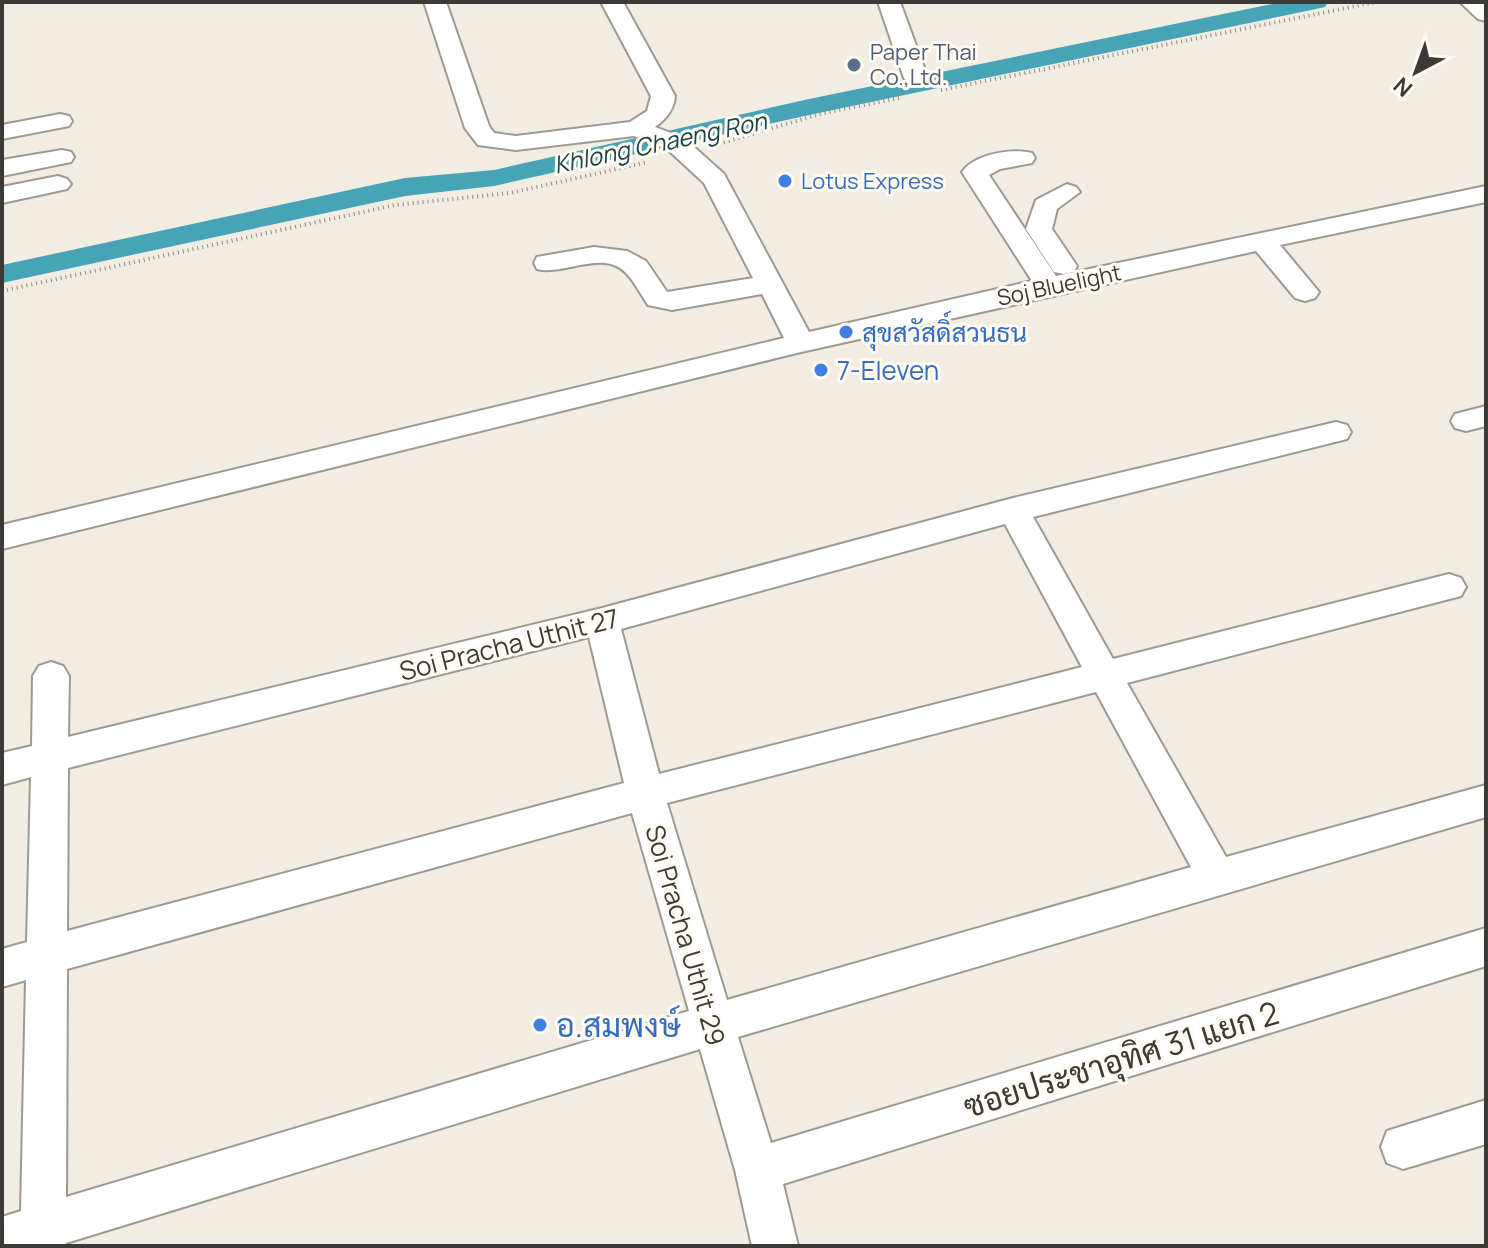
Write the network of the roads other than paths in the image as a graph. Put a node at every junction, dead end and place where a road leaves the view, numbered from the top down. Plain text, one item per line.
1 (435, 2) edge
2 (612, 2) edge
3 (889, 2) edge
4 (1471, 2) edge
5 (1486, 14) edge
6 (916, 78) dead end
7 (60, 121) dead end
8 (642, 130) junction
9 (2, 132) edge
10 (62, 157) dead end
11 (1023, 158) dead end
12 (2, 168) edge
13 (58, 184) dead end
14 (1067, 192) dead end
15 (1486, 194) edge
16 (2, 195) edge
17 (1262, 241) junction
18 (547, 263) dead end
19 (770, 284) junction
20 (1062, 284) junction
21 (1305, 292) dead end
22 (801, 343) junction
23 (1336, 432) dead end
24 (1013, 510) junction
25 (2, 537) edge
26 (1449, 587) dead end
27 (602, 621) junction
28 (1105, 674) junction
29 (51, 676) dead end
30 (50, 757) junction
31 (2, 769) edge
32 (645, 793) junction
33 (1486, 801) edge
34 (1216, 876) junction
35 (1486, 947) edge
36 (48, 955) junction
37 (2, 968) edge
38 (711, 1024) junction
39 (1486, 1122) edge
40 (1403, 1147) dead end
41 (757, 1170) junction
42 (43, 1237) edge
43 (2, 1240) edge
44 (775, 1246) edge

1 - 8 street
2 - 8 street
3 - 6 street
4 - 5 street
7 - 9 street
8 - 19 street
10 - 12 street
11 - 20 street
13 - 16 street
14 - 20 street
15 - 17 street, Soj Bluelight
17 - 20 street, Soj Bluelight
17 - 21 street
18 - 19 street
19 - 22 street
20 - 22 street, Soj Bluelight
22 - 25 street, Soj Bluelight
23 - 24 street, Soi Pracha Uthit 27
24 - 27 street, Soi Pracha Uthit 27
24 - 28 street
26 - 28 street
27 - 30 street, Soi Pracha Uthit 27
27 - 32 street, Soi Pracha Uthit 29
28 - 32 street
28 - 34 street
29 - 30 street
30 - 31 street, Soi Pracha Uthit 27
30 - 36 street
32 - 36 street
32 - 38 street, Soi Pracha Uthit 29
33 - 34 street
34 - 38 street
35 - 41 street, ซอยประชาอุทิศ 31 แยก 2
36 - 37 street
36 - 42 street
38 - 41 street, Soi Pracha Uthit 29
38 - 42 street
39 - 40 street
41 - 44 street, Soi Pracha Uthit 29
42 - 43 street

